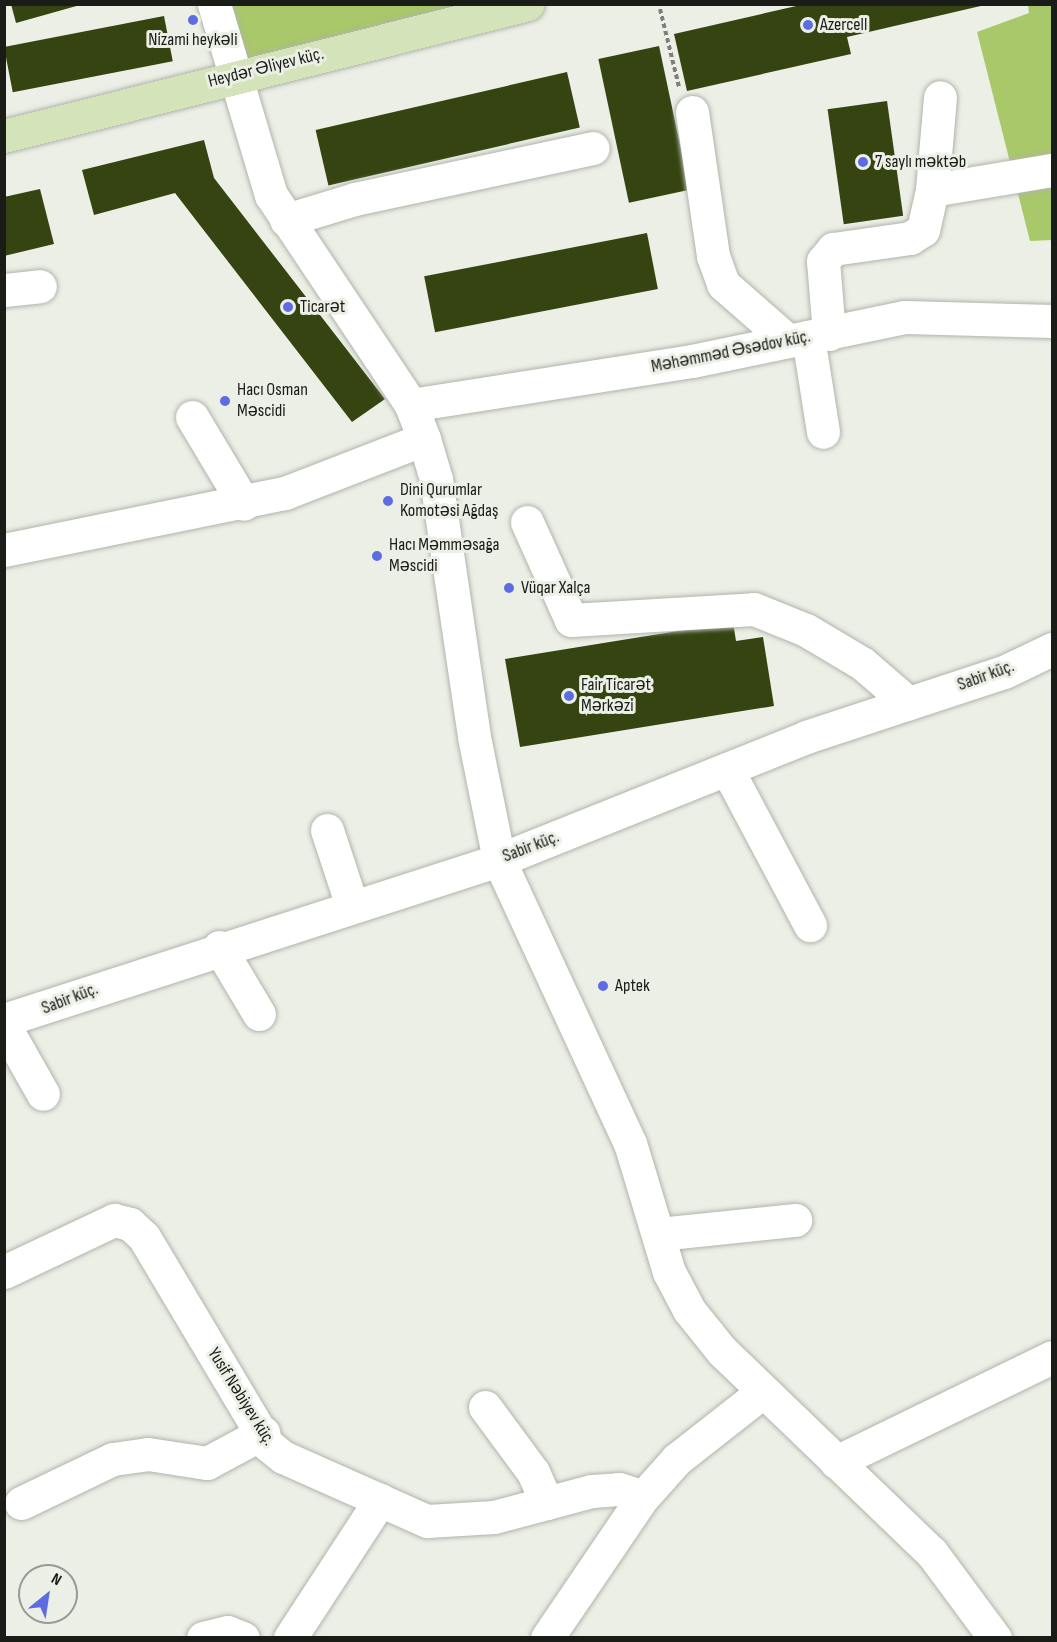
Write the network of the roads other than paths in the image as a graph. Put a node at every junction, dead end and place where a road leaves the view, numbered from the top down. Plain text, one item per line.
1 (214, 4) edge
2 (528, 4) edge
3 (233, 76) junction
4 (940, 97) dead end
5 (692, 112) road end
6 (4, 136) edge
7 (592, 148) dead end
8 (1053, 170) edge
9 (932, 190) junction
10 (286, 220) junction
11 (40, 285) dead end
12 (4, 290) edge
13 (1053, 321) edge
14 (808, 337) junction
15 (411, 405) junction
16 (192, 417) dead end
17 (823, 432) dead end
18 (424, 439) junction
19 (244, 504) junction
20 (527, 522) dead end
21 (4, 550) edge
22 (1053, 649) edge
23 (908, 703) junction
24 (726, 769) junction
25 (327, 830) dead end
26 (498, 860) junction
27 (351, 903) junction
28 (810, 925) dead end
29 (219, 947) junction
30 (259, 1014) dead end
31 (5, 1023) edge
32 (44, 1094) dead end
33 (795, 1220) dead end
34 (659, 1234) junction
35 (4, 1272) edge
36 (1053, 1357) edge
37 (760, 1394) junction
38 (485, 1407) dead end
39 (263, 1433) junction
40 (836, 1462) junction
41 (643, 1497) junction
42 (380, 1500) junction
43 (21, 1503) dead end
44 (547, 1503) junction
45 (203, 1638) edge
46 (243, 1638) edge
47 (290, 1638) edge
48 (547, 1638) edge
49 (995, 1638) edge

1 - 3 street
2 - 3 main road, Heydər Əliyev küç.
3 - 6 main road, Heydər Əliyev küç.
3 - 10 street
4 - 9 street
5 - 14 street
7 - 10 street
8 - 9 street
9 - 14 street
10 - 15 street
11 - 12 street
13 - 14 street, Məhəmməd Əsədov küç.
14 - 15 street, Məhəmməd Əsədov küç.
14 - 17 street
15 - 18 street
16 - 19 street
18 - 19 street
18 - 26 street
19 - 21 street
20 - 23 street
22 - 23 street, Sabir küç.
23 - 24 street, Sabir küç.
24 - 26 street, Sabir küç.
24 - 28 street
25 - 27 street
26 - 27 street, Sabir küç.
26 - 34 street
27 - 29 street, Sabir küç.
29 - 30 street
29 - 31 street, Sabir küç.
31 - 32 street
33 - 34 street
34 - 37 street
35 - 39 street, Yusif Nəbiyev küç.
36 - 40 street
37 - 40 street
37 - 41 street
38 - 44 street
39 - 42 street, Yusif Nəbiyev küç.
39 - 43 street
40 - 49 street
41 - 44 street, Yusif Nəbiyev küç.
41 - 48 street
42 - 44 street, Yusif Nəbiyev küç.
42 - 47 street
45 - 46 street

